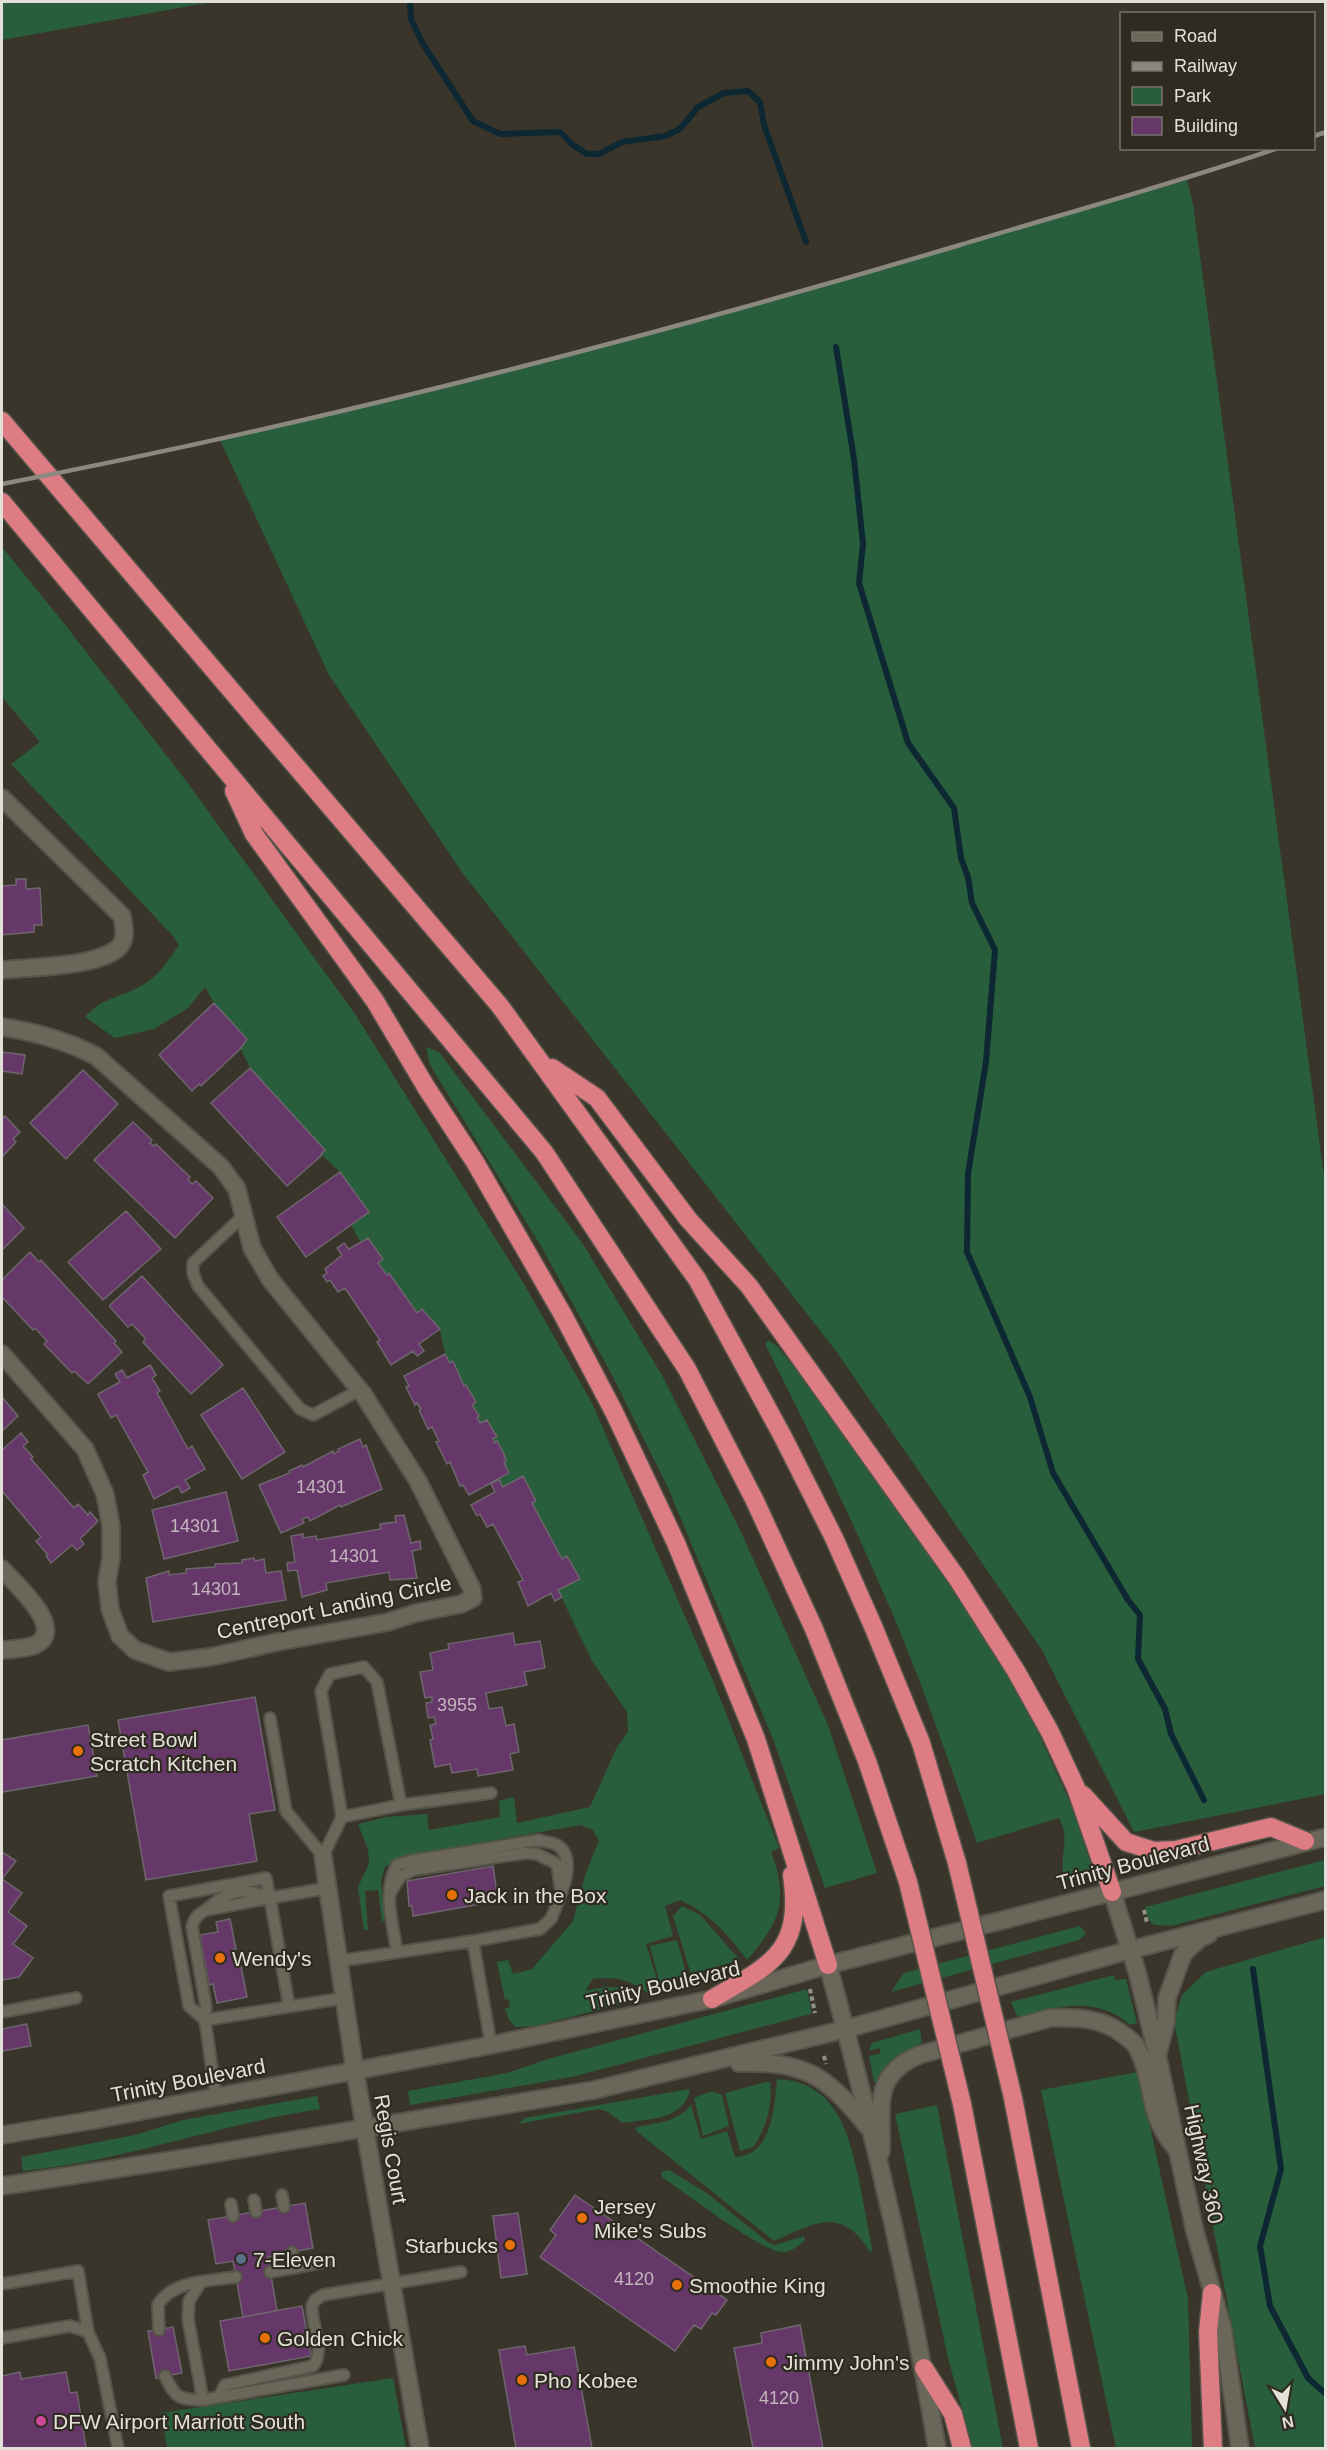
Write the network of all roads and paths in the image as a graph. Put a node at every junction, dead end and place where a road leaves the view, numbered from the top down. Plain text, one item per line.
1 (2, 421) edge
2 (2, 502) edge
3 (225, 770) junction
4 (2, 798) edge
5 (2, 970) edge
6 (2, 1027) edge
7 (543, 1062) junction
8 (244, 1215) junction
9 (2, 1354) edge
10 (360, 1390) junction
11 (2, 1569) edge
12 (2, 1650) edge
13 (270, 1718) dead end
14 (1076, 1788) junction
15 (491, 1792) dead end
16 (401, 1805) junction
17 (342, 1817) junction
18 (785, 1829) junction
19 (1326, 1837) edge
20 (1305, 1840) junction
21 (323, 1856) junction
22 (328, 1888) junction
23 (1112, 1892) junction
24 (560, 1895) junction
25 (388, 1896) junction
26 (270, 1898) junction
27 (1326, 1900) edge
28 (1144, 1910) dead end
29 (1147, 1923) dead end
30 (1235, 1924) junction
31 (473, 1941) junction
32 (1130, 1950) junction
33 (397, 1952) junction
34 (339, 1961) junction
35 (828, 1965) junction
36 (810, 1989) dead end
37 (76, 1998) dead end
38 (344, 1998) junction
39 (712, 1999) junction
40 (289, 2006) junction
41 (2, 2012) edge
42 (814, 2013) dead end
43 (205, 2020) junction
44 (846, 2029) junction
45 (491, 2045) junction
46 (1157, 2054) junction
47 (705, 2064) junction
48 (355, 2071) junction
49 (216, 2097) junction
50 (365, 2128) junction
51 (869, 2129) junction
52 (2, 2135) edge
53 (1178, 2151) junction
54 (880, 2171) junction
55 (2, 2186) edge
56 (254, 2200) dead end
57 (256, 2212) dead end
58 (292, 2252) dead end
59 (330, 2261) dead end
60 (295, 2268) junction
61 (270, 2272) dead end
62 (461, 2272) dead end
63 (236, 2277) dead end
64 (201, 2282) junction
65 (2, 2284) edge
66 (392, 2284) junction
67 (1212, 2293) junction
68 (159, 2330) dead end
69 (88, 2332) junction
70 (2, 2338) edge
71 (924, 2368) junction
72 (344, 2375) dead end
73 (165, 2376) dead end
74 (219, 2397) junction
75 (203, 2400) junction
76 (118, 2448) edge
77 (420, 2448) edge
78 (937, 2448) edge
79 (962, 2448) edge
80 (1029, 2448) edge
81 (1081, 2448) edge
82 (1213, 2448) edge
83 (1240, 2448) edge

1 - 7 highway
2 - 3 highway
3 - 18 highway
3 - 80 highway, bridge
4 - 5 main road
6 - 8 main road, Centreport Landing Circle
7 - 14 highway
7 - 81 highway, bridge
8 - 10 main road, Centreport Landing Circle
8 - 10 lane
9 - 10 main road, Centreport Landing Circle
11 - 12 main road
13 - 21 lane
14 - 20 highway
14 - 23 highway
15 - 16 lane
16 - 17 lane
16 - 17 lane
17 - 21 lane
18 - 35 highway
18 - 39 highway
19 - 20 main road, Trinity Boulevard
20 - 23 main road, Trinity Boulevard
21 - 22 main road, Regis Court
22 - 26 lane
22 - 34 main road, Regis Court
23 - 32 main road, Highway 360
23 - 35 main road, Trinity Boulevard
24 - 25 lane
24 - 25 lane
24 - 31 lane
25 - 33 lane
26 - 40 lane
26 - 43 lane
26 - 43 lane
27 - 30 main road
28 - 29 path
30 - 32 main road
30 - 46 main road
31 - 33 lane
31 - 45 lane
32 - 44 main road
32 - 46 main road, Highway 360
33 - 34 lane
34 - 38 main road, Regis Court
35 - 39 main road, Trinity Boulevard
35 - 44 main road
36 - 42 path
37 - 41 lane
38 - 40 lane
38 - 48 main road, Regis Court
39 - 45 main road, Trinity Boulevard
40 - 43 lane
43 - 49 lane
44 - 47 main road
44 - 51 main road
45 - 48 main road, Trinity Boulevard
46 - 53 main road, Highway 360
47 - 50 main road
47 - 51 main road
48 - 49 main road, Trinity Boulevard
48 - 50 main road, Regis Court
49 - 52 main road, Trinity Boulevard
50 - 55 main road
50 - 66 main road, Regis Court
51 - 54 main road
53 - 54 main road
53 - 67 main road, Highway 360
54 - 71 main road
56 - 57 lane
58 - 60 lane
59 - 60 lane
60 - 61 lane
62 - 66 lane
63 - 64 lane
64 - 68 lane
64 - 75 lane
65 - 69 lane
66 - 74 lane
66 - 77 main road, Regis Court
67 - 82 highway
67 - 83 main road, Highway 360
69 - 70 lane
69 - 76 lane
71 - 78 main road
71 - 79 highway
72 - 74 lane
73 - 75 lane
74 - 75 lane

